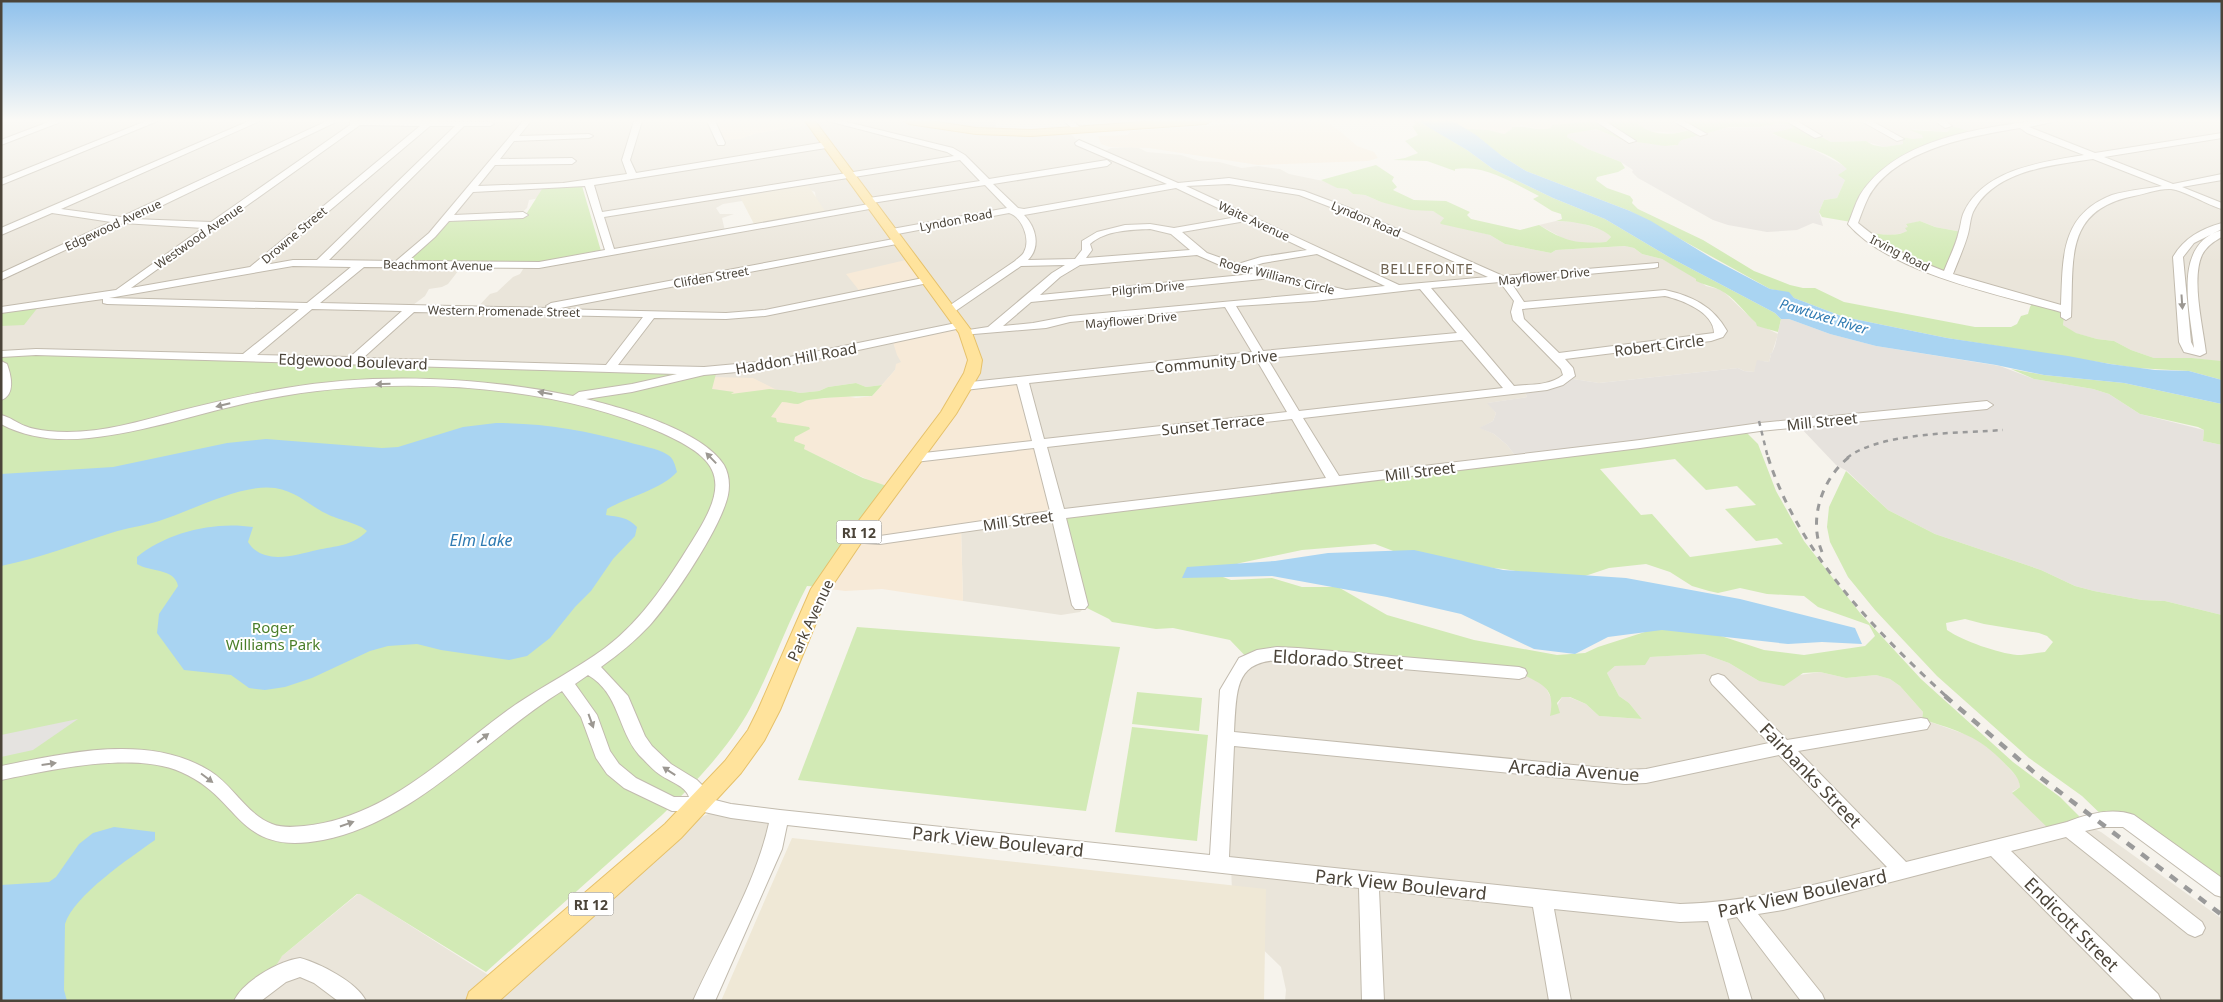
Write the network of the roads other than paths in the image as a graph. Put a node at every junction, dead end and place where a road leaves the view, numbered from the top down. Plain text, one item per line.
1 (37, 168) edge
2 (150, 168) edge
3 (236, 168) edge
4 (295, 168) edge
5 (374, 168) edge
6 (417, 168) edge
7 (487, 168) edge
8 (629, 168) edge
9 (684, 168) edge
10 (843, 168) edge
11 (894, 168) edge
12 (973, 168) edge
13 (1077, 168) edge
14 (1140, 168) edge
15 (1891, 168) edge
16 (2032, 168) edge
17 (2128, 168) edge
18 (2137, 168) edge
19 (849, 175) junction
20 (632, 176) junction
21 (2222, 177) edge
22 (1, 182) edge
23 (987, 182) junction
24 (589, 183) junction
25 (2175, 184) junction
26 (1178, 186) junction
27 (470, 189) junction
28 (2222, 200) edge
29 (871, 204) junction
30 (2222, 206) edge
31 (52, 211) junction
32 (1016, 211) junction
33 (523, 215) dead end
34 (599, 215) junction
35 (447, 218) junction
36 (1248, 218) junction
37 (121, 222) junction
38 (214, 225) junction
39 (2222, 226) edge
40 (1172, 231) junction
41 (1, 232) edge
42 (2222, 233) edge
43 (895, 237) junction
44 (2184, 247) junction
45 (1319, 251) junction
46 (2199, 251) junction
47 (610, 252) junction
48 (1198, 252) junction
49 (321, 262) junction
50 (1078, 262) junction
51 (362, 263) junction
52 (1019, 263) junction
53 (398, 264) junction
54 (1654, 265) dead end
55 (1240, 267) junction
56 (253, 269) junction
57 (1947, 275) junction
58 (1268, 276) junction
59 (1, 277) edge
60 (928, 280) junction
61 (1504, 280) junction
62 (2180, 281) junction
63 (2194, 284) junction
64 (1424, 287) junction
65 (1399, 289) junction
66 (1345, 293) junction
67 (116, 297) junction
68 (1028, 298) junction
69 (310, 306) junction
70 (1518, 306) junction
71 (1231, 307) junction
72 (411, 309) junction
73 (1, 310) edge
74 (950, 310) junction
75 (522, 311) junction
76 (650, 315) junction
77 (964, 329) junction
78 (992, 330) junction
79 (1466, 336) junction
80 (1259, 356) junction
81 (2, 357) edge
82 (1556, 357) junction
83 (246, 358) junction
84 (353, 361) junction
85 (610, 368) junction
86 (704, 371) junction
87 (1022, 381) junction
88 (965, 386) junction
89 (632, 388) junction
90 (1511, 390) junction
91 (1, 396) edge
92 (564, 396) junction
93 (1987, 405) dead end
94 (605, 407) junction
95 (1296, 415) junction
96 (1, 419) edge
97 (1039, 444) junction
98 (915, 458) junction
99 (1335, 481) junction
100 (1057, 514) junction
101 (854, 539) junction
102 (1080, 605) dead end
103 (590, 666) junction
104 (1519, 673) dead end
105 (1718, 680) dead end
106 (564, 682) junction
107 (1921, 724) dead end
108 (1224, 738) junction
109 (1784, 747) junction
110 (1, 772) edge
111 (700, 804) junction
112 (780, 817) junction
113 (2069, 829) junction
114 (1994, 847) junction
115 (1219, 864) junction
116 (1903, 872) junction
117 (1369, 880) junction
118 (2222, 889) edge
119 (1542, 900) junction
120 (1742, 908) junction
121 (1715, 912) junction
122 (2196, 928) dead end
123 (245, 1001) edge
124 (355, 1001) edge
125 (479, 1001) edge
126 (704, 1001) edge
127 (1373, 1001) edge
128 (1560, 1001) edge
129 (1740, 1001) edge
130 (1814, 1001) edge
131 (2150, 1001) edge

1 - 22 street
2 - 31 street
3 - 37 street, Edgewood Avenue
4 - 38 street, Westwood Avenue
5 - 56 street, Drowne Street
6 - 49 street
7 - 27 street
8 - 20 street
9 - 20 street
10 - 19 main road, Park Avenue / RI 12
11 - 19 street
12 - 23 street
13 - 23 street, Beachmont Avenue
14 - 26 street, Waite Avenue
15 - 57 street, Irving Road
16 - 57 street
17 - 25 street
18 - 25 street
19 - 29 main road, Park Avenue / RI 12
19 - 34 street
20 - 24 street
21 - 25 street
23 - 29 street, Beachmont Avenue
23 - 32 street
24 - 27 street
24 - 34 street
25 - 28 street
25 - 30 street
25 - 57 street, Irving Road
26 - 32 street, Lyndon Road
26 - 36 street, Waite Avenue
26 - 61 street, Lyndon Road
27 - 35 street
29 - 43 main road, Park Avenue / RI 12
29 - 47 street, Beachmont Avenue
31 - 37 street
31 - 41 street
32 - 43 street, Lyndon Road
32 - 52 street
33 - 35 street
34 - 47 street
35 - 53 street
36 - 40 street
36 - 45 street, Waite Avenue
37 - 38 street
37 - 59 street, Edgewood Avenue
38 - 67 street, Westwood Avenue
39 - 44 street
40 - 48 street, Roger Williams Circle
40 - 50 street
42 - 46 street
43 - 60 main road, Park Avenue / RI 12
43 - 75 street, Clifden Street
44 - 46 street
44 - 62 street
45 - 55 street
45 - 65 street, Waite Avenue
46 - 63 street
47 - 53 street, Beachmont Avenue
48 - 50 street
48 - 55 street, Roger Williams Circle
49 - 51 street, Beachmont Avenue
49 - 56 street, Beachmont Avenue
50 - 52 street
50 - 68 street
51 - 53 street, Beachmont Avenue
51 - 69 street
52 - 74 street
54 - 61 street, Mayflower Drive
55 - 58 street, Roger Williams Circle
56 - 67 street, Beachmont Avenue
58 - 66 street, Roger Williams Circle
58 - 68 street, Pilgrim Drive
60 - 74 main road, Park Avenue / RI 12
60 - 76 street, Western Promenade Street
61 - 64 street, Mayflower Drive
61 - 70 street
62 - 63 street
62 -> 63 street
64 - 65 street, Mayflower Drive
64 - 79 street
65 - 66 street, Mayflower Drive
66 - 71 street, Mayflower Drive
67 - 69 street, Western Promenade Street
67 - 73 street, Western Promenade Street
68 - 78 street
69 - 72 street, Western Promenade Street
69 - 83 street
70 - 82 street
70 - 82 street, Robert Circle
71 - 78 street, Mayflower Drive
71 - 80 street
72 - 75 street, Western Promenade Street
72 - 84 street
74 - 77 main road, Park Avenue / RI 12
75 - 76 street, Western Promenade Street
76 - 85 street
77 - 78 street, Mayflower Drive
77 - 86 street, Haddon Hill Road
77 - 88 main road, Park Avenue / RI 12
79 - 80 street, Community Drive
79 - 90 street
80 - 87 street, Community Drive
80 - 95 street
81 - 83 street, Edgewood Boulevard
81 - 91 street
82 - 90 street
83 - 84 street, Edgewood Boulevard
84 - 85 street, Edgewood Boulevard
85 - 86 street, Edgewood Boulevard
86 - 89 street, Haddon Hill Road
87 - 88 street, Community Drive
87 - 97 street
88 - 98 main road, Park Avenue / RI 12
89 - 92 street, Haddon Hill Road
89 - 94 street, Haddon Hill Road
90 - 95 street, Sunset Terrace
92 - 94 street
92 -> 96 street
93 - 99 street, Mill Street
103 -> 94 street
95 - 97 street, Sunset Terrace
95 - 99 street
97 - 98 street, Sunset Terrace
97 - 100 street
98 - 101 main road, Park Avenue / RI 12
99 - 100 street, Mill Street
100 - 101 street, Mill Street
100 - 102 street
101 - 111 main road, Park Avenue / RI 12
103 - 106 street
111 -> 103 street
104 - 108 street, Eldorado Street
105 - 109 street, Fairbanks Street
110 -> 106 street
106 -> 111 street, Park View Boulevard
107 - 109 street, Arcadia Avenue
108 - 109 street, Arcadia Avenue
108 - 115 street, Eldorado Street
109 - 116 street, Fairbanks Street
111 - 112 street, Park View Boulevard
111 - 125 main road, Park Avenue / RI 12
112 - 115 street, Park View Boulevard
112 - 126 street
113 - 114 street, Park View Boulevard
113 - 118 street, Park View Boulevard
113 - 122 street
114 - 116 street, Park View Boulevard
114 - 131 street, Endicott Street
115 - 117 street, Park View Boulevard
116 - 120 street, Park View Boulevard
117 - 119 street, Park View Boulevard
117 - 127 street
119 - 121 street, Park View Boulevard
119 - 128 street
120 - 121 street, Park View Boulevard
120 - 130 street
121 - 129 street
123 - 124 street

